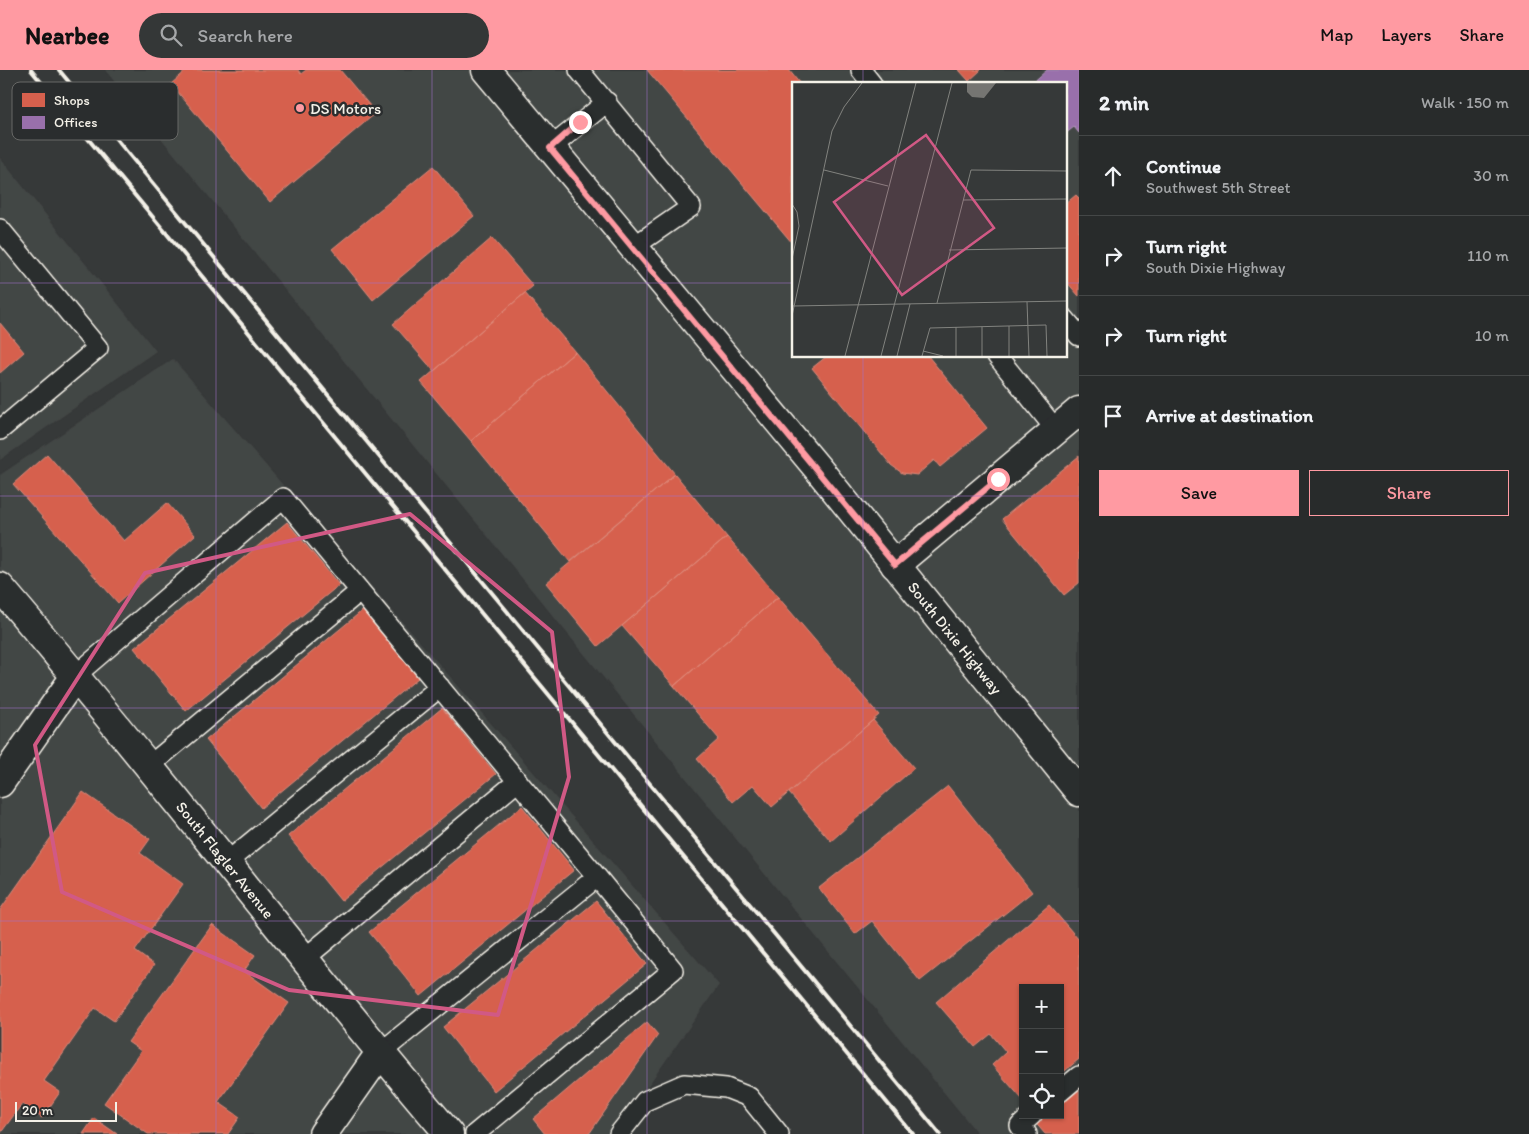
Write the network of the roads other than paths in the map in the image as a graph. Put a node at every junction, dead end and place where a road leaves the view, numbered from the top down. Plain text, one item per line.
1 (579, 70) edge
2 (861, 70) edge
3 (493, 72) edge
4 (870, 82) edge
5 (607, 102) junction
6 (550, 148) junction
7 (0, 229) edge
8 (633, 247) junction
9 (1066, 320) edge
10 (1079, 336) edge
11 (999, 358) edge
12 (1079, 411) edge
13 (0, 430) edge
14 (1056, 430) junction
15 (895, 565) junction
16 (0, 587) edge
17 (360, 591) junction
18 (76, 675) junction
19 (440, 687) junction
20 (149, 766) junction
21 (518, 781) junction
22 (0, 783) edge
23 (1079, 792) edge
24 (227, 862) junction
25 (597, 877) junction
26 (304, 959) junction
27 (380, 1053) junction
28 (1079, 1076) edge
29 (1064, 1089) edge
30 (1028, 1119) edge
31 (322, 1134) edge
32 (449, 1134) edge
33 (475, 1134) edge
34 (619, 1134) edge
35 (779, 1134) edge
36 (1027, 1134) edge

1 - 5 lane
2 - 4 lane
3 - 6 street, South Dixie Highway
5 - 6 lane
5 - 8 lane
6 - 8 street, South Dixie Highway
7 - 13 lane
8 - 15 street, South Dixie Highway
9 - 10 lane
11 - 14 lane
12 - 14 street
14 - 15 street
15 - 23 street, South Dixie Highway
16 - 18 street, South Flagler Avenue
17 - 18 lane
17 - 19 lane
17 - 20 lane
18 - 20 street, South Flagler Avenue
18 - 22 street
19 - 21 lane
19 - 24 lane
20 - 24 street, South Flagler Avenue
21 - 25 lane
21 - 26 lane
24 - 26 street, South Flagler Avenue
25 - 27 lane
25 - 33 lane
26 - 27 street, South Flagler Avenue
27 - 31 street
27 - 32 street, South Flagler Avenue
28 - 29 lane
30 - 36 lane
34 - 35 lane

